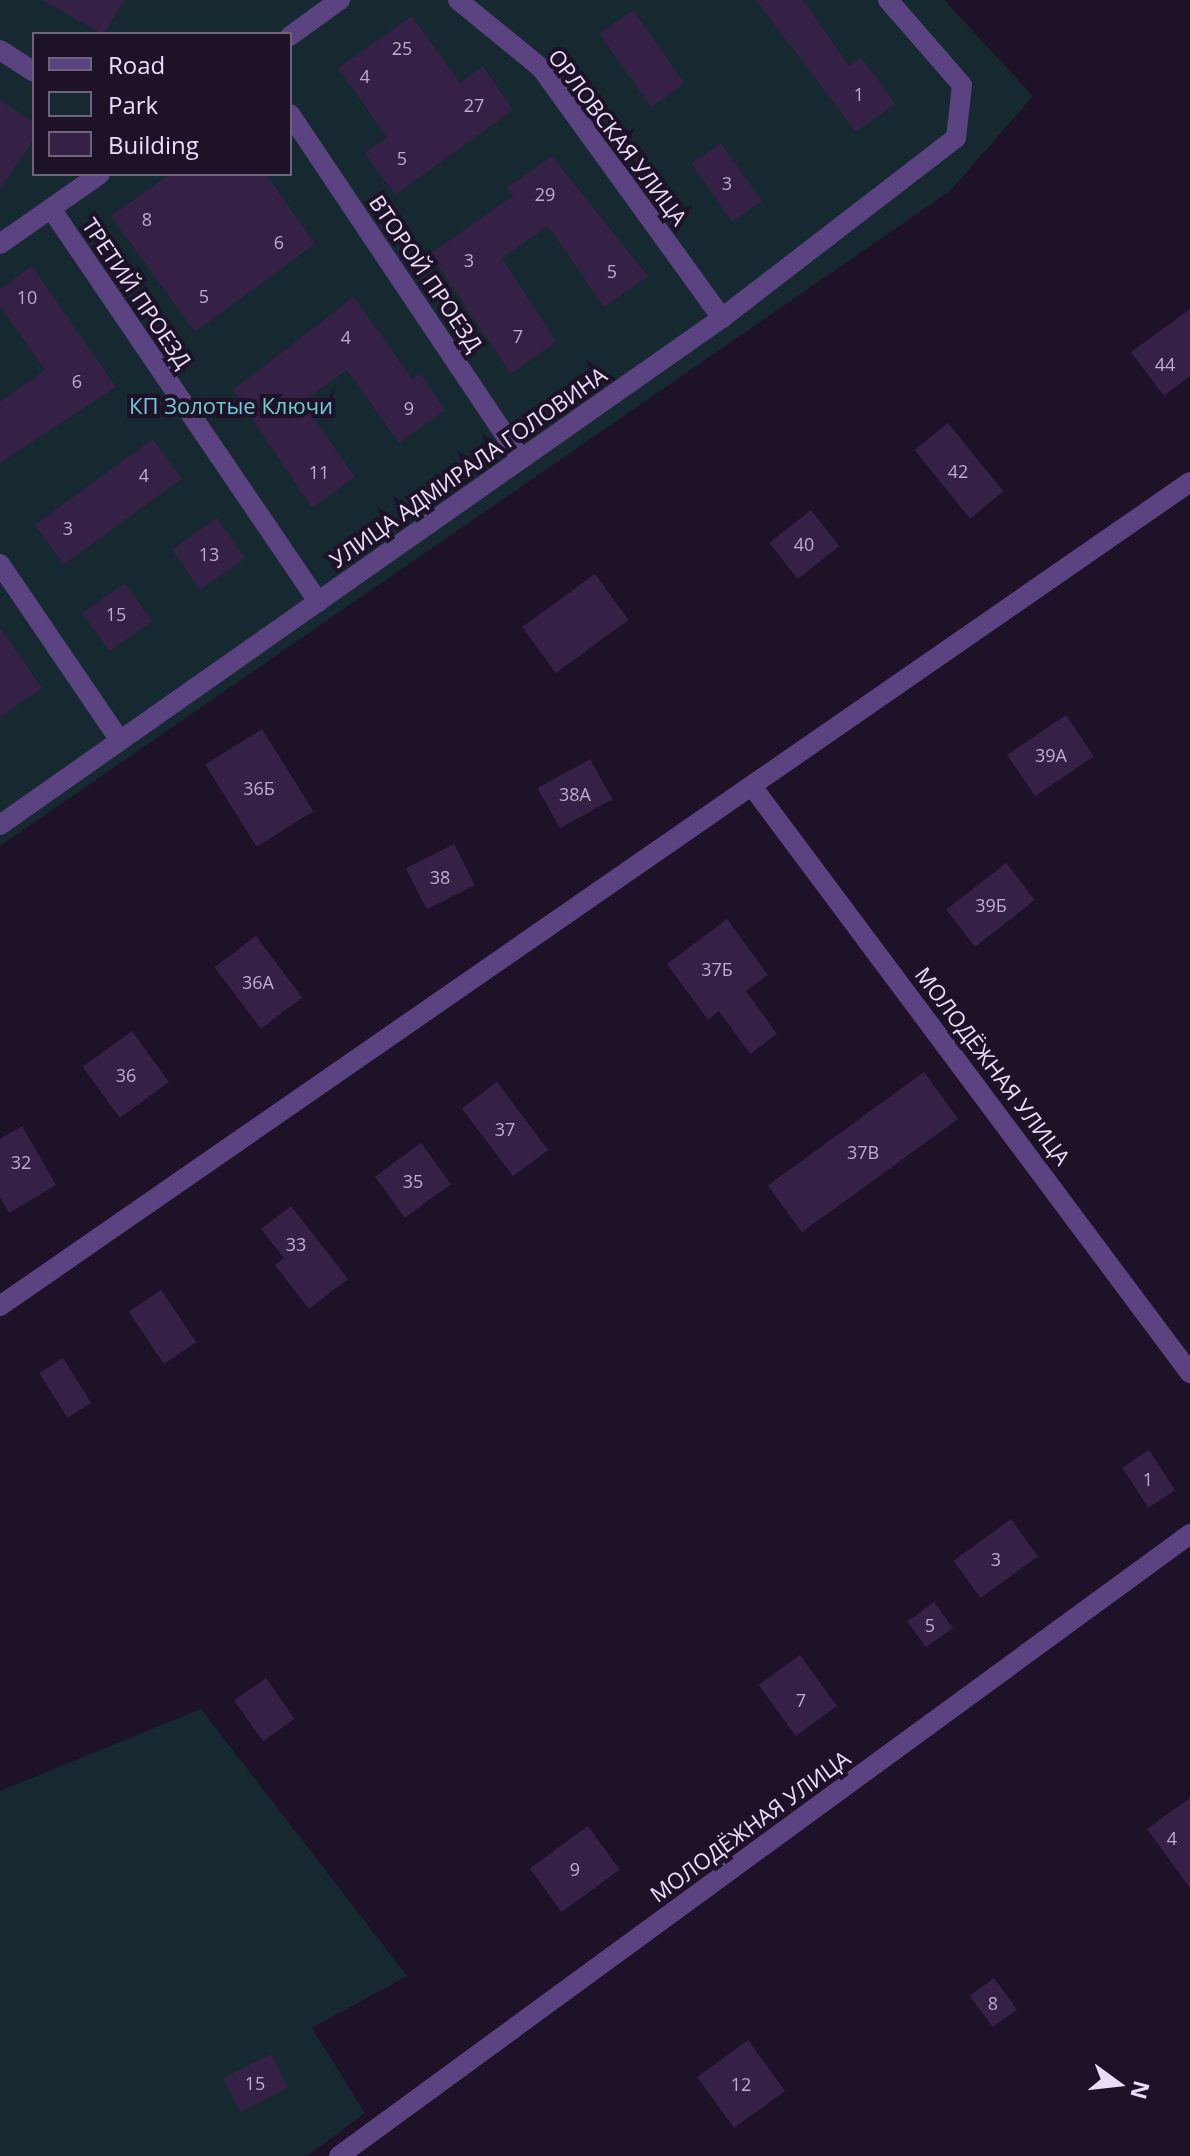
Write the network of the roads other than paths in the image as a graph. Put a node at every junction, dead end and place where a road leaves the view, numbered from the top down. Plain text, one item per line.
1 (340, 0) edge
2 (458, 0) edge
3 (888, 0) edge
4 (292, 35) edge
5 (0, 50) edge
6 (32, 71) edge
7 (292, 117) edge
8 (97, 176) edge
9 (52, 210) junction
10 (0, 244) edge
11 (722, 318) junction
12 (521, 459) junction
13 (1190, 482) edge
14 (0, 564) edge
15 (318, 602) junction
16 (119, 739) junction
17 (754, 789) junction
18 (0, 825) edge
19 (0, 1306) edge
20 (1190, 1373) edge
21 (1190, 1534) edge
22 (339, 2156) edge

1 - 4 street
2 - 11 street, ОРЛОВСКАЯ УЛИЦА
3 - 11 street, УЛИЦА АДМИРАЛА ГОЛОВИНА
5 - 6 street
7 - 12 street, ВТОРОЙ ПРОЕЗД
8 - 9 street
9 - 10 street
9 - 15 street, ТРЕТИЙ ПРОЕЗД
11 - 12 street, УЛИЦА АДМИРАЛА ГОЛОВИНА
12 - 15 street, УЛИЦА АДМИРАЛА ГОЛОВИНА
13 - 17 street
14 - 16 street
15 - 16 street, УЛИЦА АДМИРАЛА ГОЛОВИНА
16 - 18 street, УЛИЦА АДМИРАЛА ГОЛОВИНА
17 - 19 street
17 - 20 street, МОЛОДЁЖНАЯ УЛИЦА
21 - 22 street, МОЛОДЁЖНАЯ УЛИЦА

